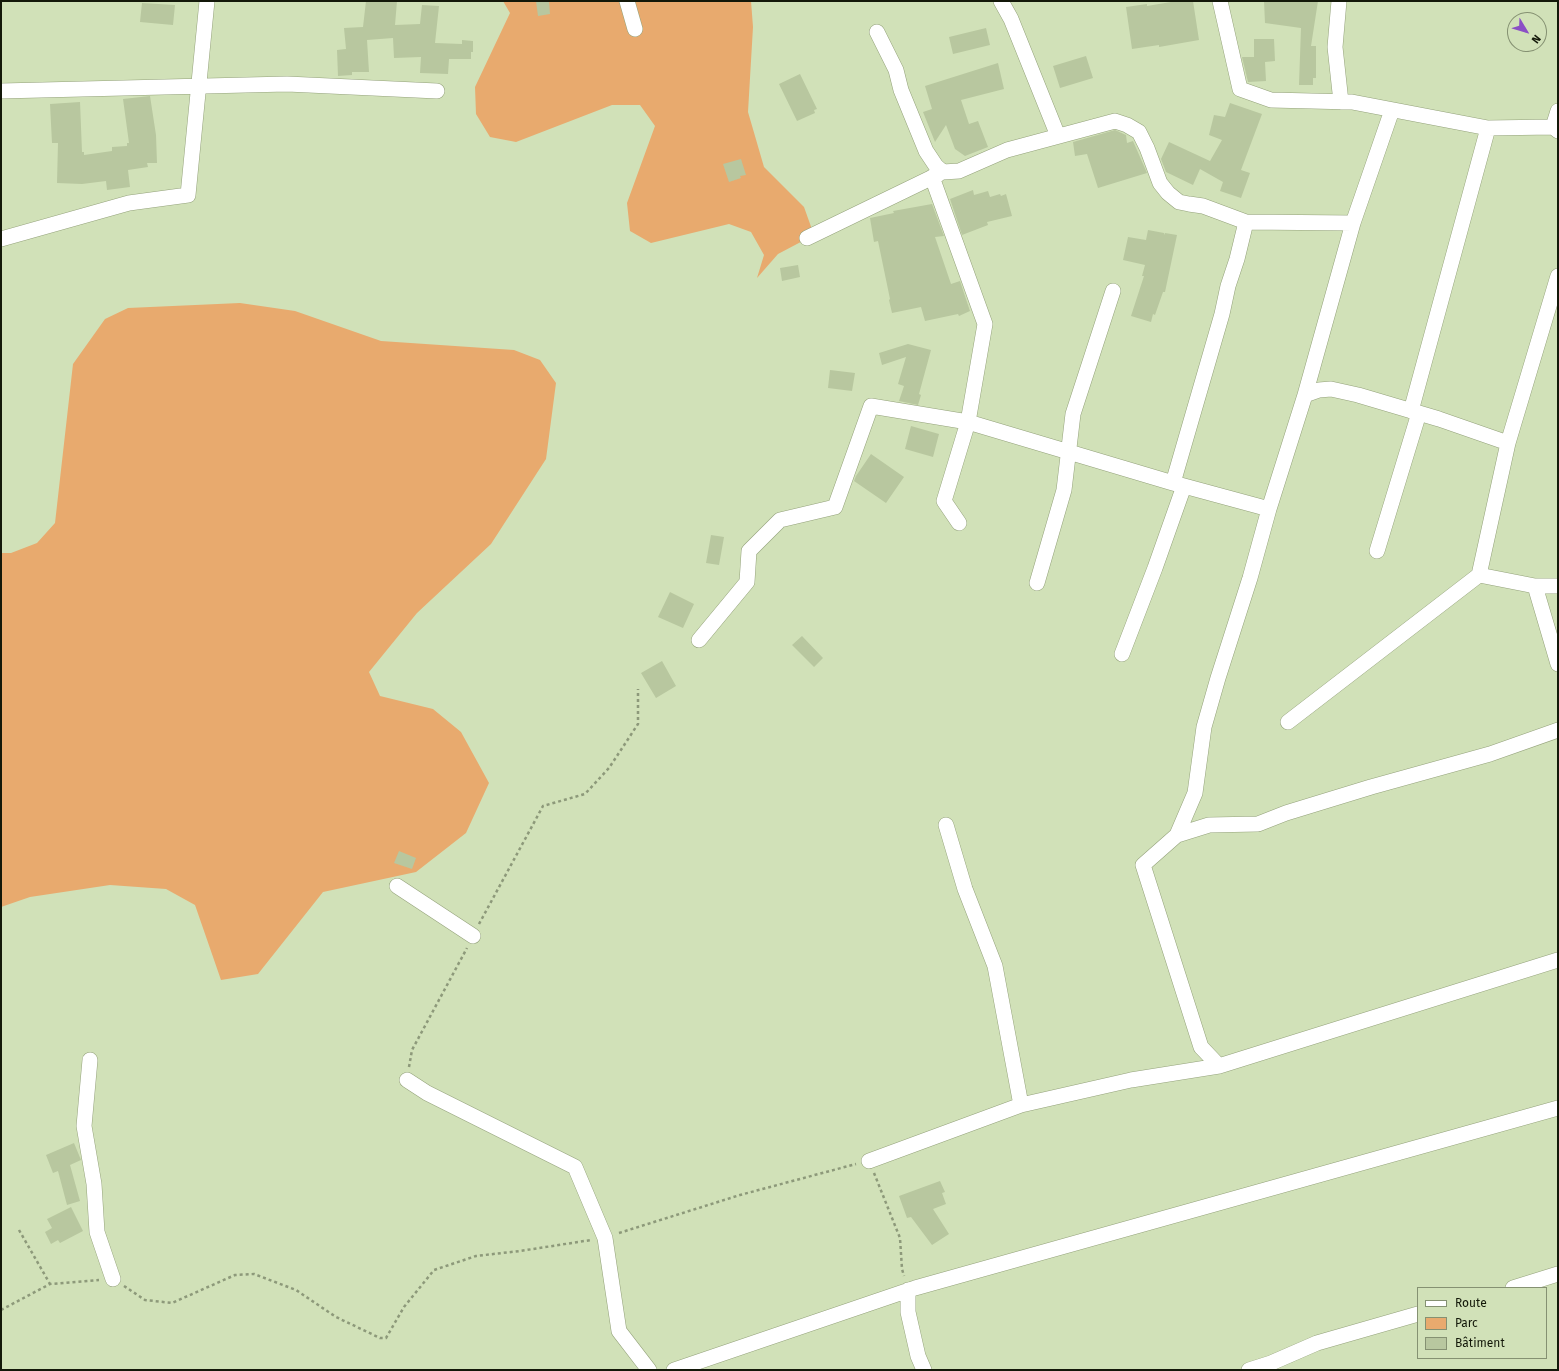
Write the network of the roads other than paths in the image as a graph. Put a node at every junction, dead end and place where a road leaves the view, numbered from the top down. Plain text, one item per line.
1 (207, 1) edge
2 (627, 1) edge
3 (1001, 1) edge
4 (1220, 1) edge
5 (1339, 1) edge
6 (635, 29) dead end
7 (877, 32) dead end
8 (199, 86) junction
9 (1, 91) edge
10 (437, 91) dead end
11 (1341, 102) junction
12 (1392, 110) junction
13 (1558, 111) edge
14 (1488, 128) junction
15 (1556, 129) edge
16 (1058, 136) junction
17 (938, 174) junction
18 (1246, 222) junction
19 (1353, 223) junction
20 (807, 238) dead end
21 (1, 239) edge
22 (1558, 276) edge
23 (1113, 291) dead end
24 (1305, 395) junction
25 (1415, 412) junction
26 (968, 422) junction
27 (1508, 443) junction
28 (1069, 453) junction
29 (1178, 485) junction
30 (1269, 509) junction
31 (959, 523) dead end
32 (1376, 551) dead end
33 (1479, 575) junction
34 (1037, 583) dead end
35 (1535, 586) junction
36 (1558, 586) edge
37 (699, 640) dead end
38 (1122, 654) dead end
39 (1558, 664) edge
40 (1288, 722) dead end
41 (1558, 730) edge
42 (946, 825) dead end
43 (1176, 835) junction
44 (397, 886) dead end
45 (473, 936) road end
46 (1558, 960) edge
47 (90, 1060) dead end
48 (1218, 1066) junction
49 (407, 1080) road end
50 (1021, 1105) junction
51 (1558, 1108) edge
52 (870, 1161) road end
53 (1558, 1274) edge
54 (113, 1279) road end
55 (1516, 1287) edge
56 (908, 1290) junction
57 (1417, 1314) edge
58 (649, 1370) edge
59 (674, 1370) edge
60 (924, 1370) edge
61 (1249, 1370) edge

1 - 8 street
2 - 6 street
3 - 16 street
4 - 11 street
5 - 11 street
7 - 17 street
8 - 9 street
8 - 10 street
8 - 21 street
11 - 12 street
12 - 14 street
12 - 19 street
13 - 15 street
14 - 15 street
14 - 25 street
16 - 17 street
16 - 18 street
17 - 20 street
17 - 26 street
18 - 19 street
18 - 29 street
19 - 24 street
22 - 27 street
23 - 28 street
24 - 25 street
24 - 30 street
25 - 27 street
25 - 32 street
26 - 28 street
26 - 31 street
26 - 37 street
27 - 33 street
28 - 29 street
28 - 34 street
29 - 30 street
29 - 38 street
30 - 43 street
33 - 35 street
33 - 40 street
35 - 36 street
35 - 39 street
41 - 43 street
42 - 50 street
43 - 48 street
44 - 45 street
46 - 48 street
47 - 54 street
48 - 50 street
49 - 58 street
50 - 52 street
51 - 56 street
53 - 55 street
56 - 59 street
56 - 60 street
57 - 61 street

